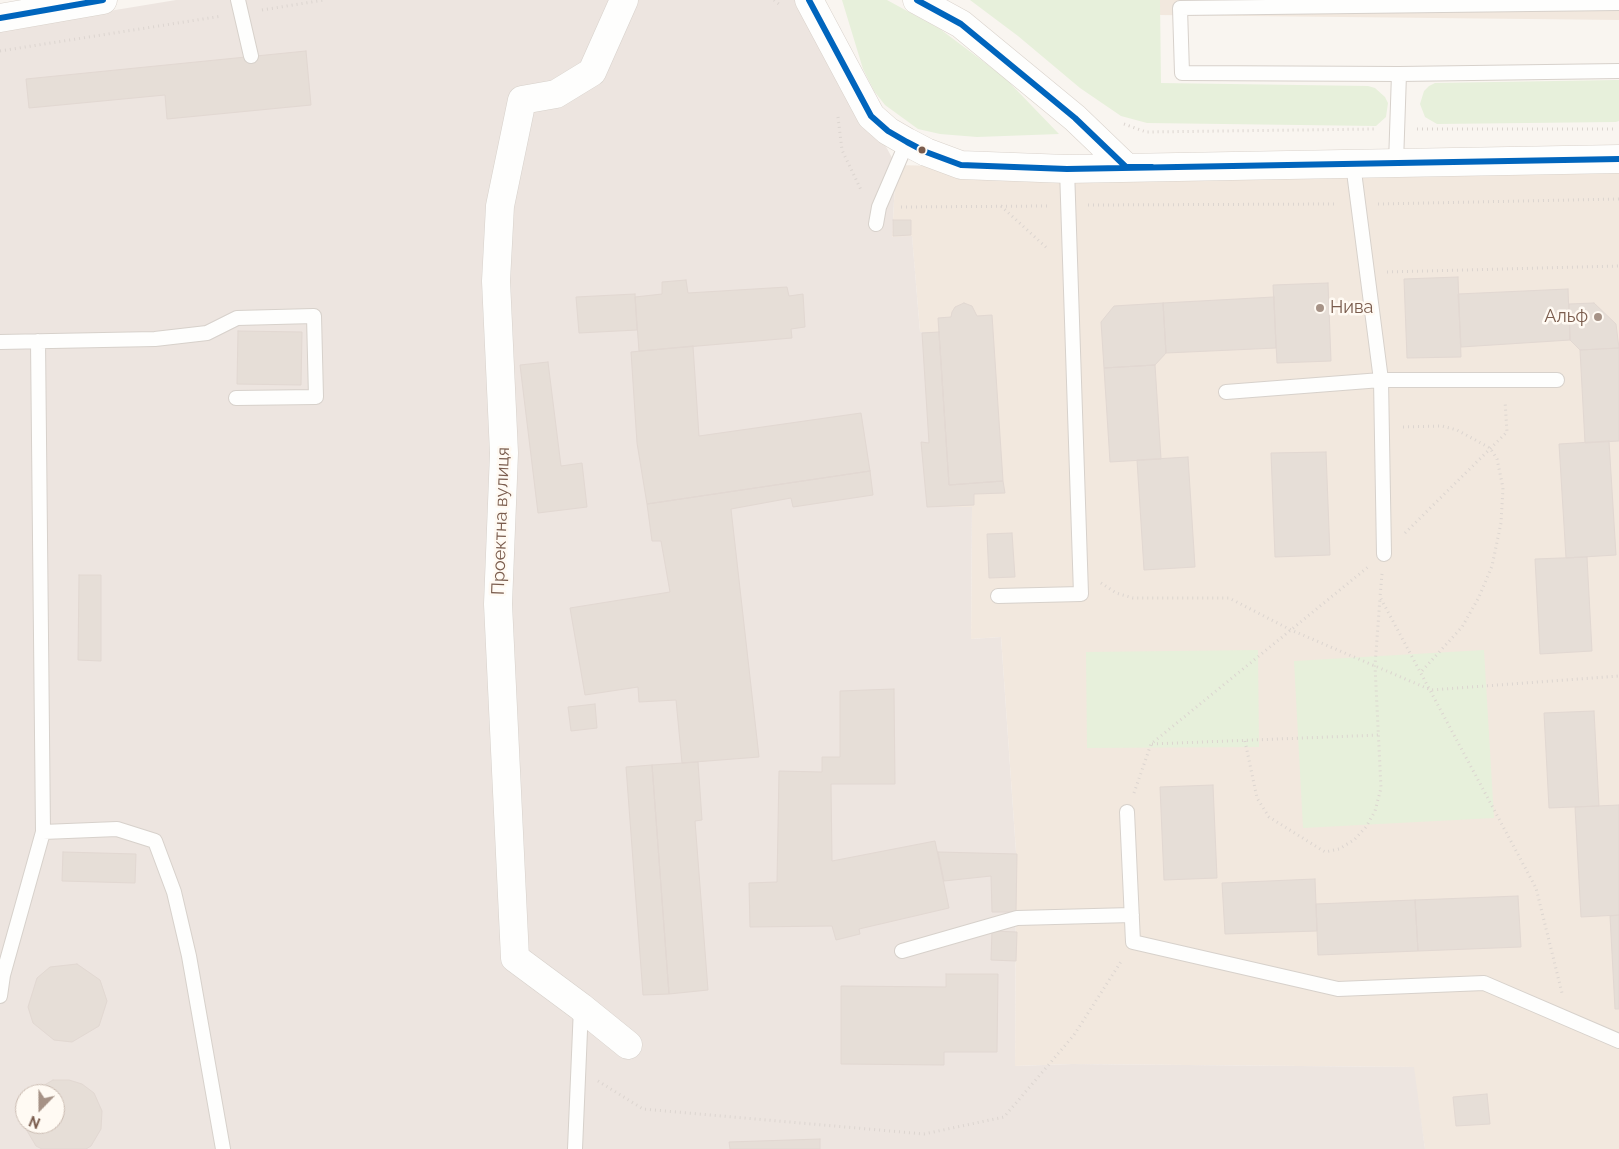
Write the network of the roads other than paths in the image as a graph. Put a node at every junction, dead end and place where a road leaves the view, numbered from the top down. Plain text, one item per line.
1 (103, 0) edge
2 (624, 0) edge
3 (808, 0) edge
4 (918, 0) edge
5 (1619, 3) edge
6 (239, 7) edge
7 (0, 18) edge
8 (251, 56) dead end
9 (1619, 71) edge
10 (1399, 74) junction
11 (908, 142) junction
12 (1619, 159) edge
13 (1396, 163) junction
14 (1354, 164) junction
15 (1126, 167) junction
16 (1067, 168) junction
17 (876, 224) dead end
18 (38, 341) junction
19 (0, 342) edge
20 (1381, 380) junction
21 (1557, 380) dead end
22 (1226, 392) dead end
23 (236, 398) dead end
24 (1384, 554) road end
25 (998, 596) dead end
26 (1127, 812) road end
27 (43, 832) junction
28 (1132, 915) junction
29 (902, 951) dead end
30 (0, 996) edge
31 (581, 1006) junction
32 (1619, 1042) edge
33 (628, 1045) dead end
34 (223, 1149) edge
35 (575, 1149) edge

1 - 7 street
2 - 31 street, Проектна вулиця
3 - 11 street
4 - 15 street
5 - 10 lane
6 - 8 lane
9 - 10 lane
10 - 13 lane
11 - 16 street
11 - 17 lane
12 - 13 street
13 - 14 street
14 - 15 street
14 - 20 lane
15 - 16 street
16 - 25 lane
18 - 19 lane
18 - 23 lane
18 - 27 lane
20 - 21 lane
20 - 22 lane
20 - 24 lane
26 - 28 lane
27 - 30 lane
27 - 34 lane
28 - 29 lane
28 - 32 lane
31 - 33 street, Проектна вулиця
31 - 35 lane

